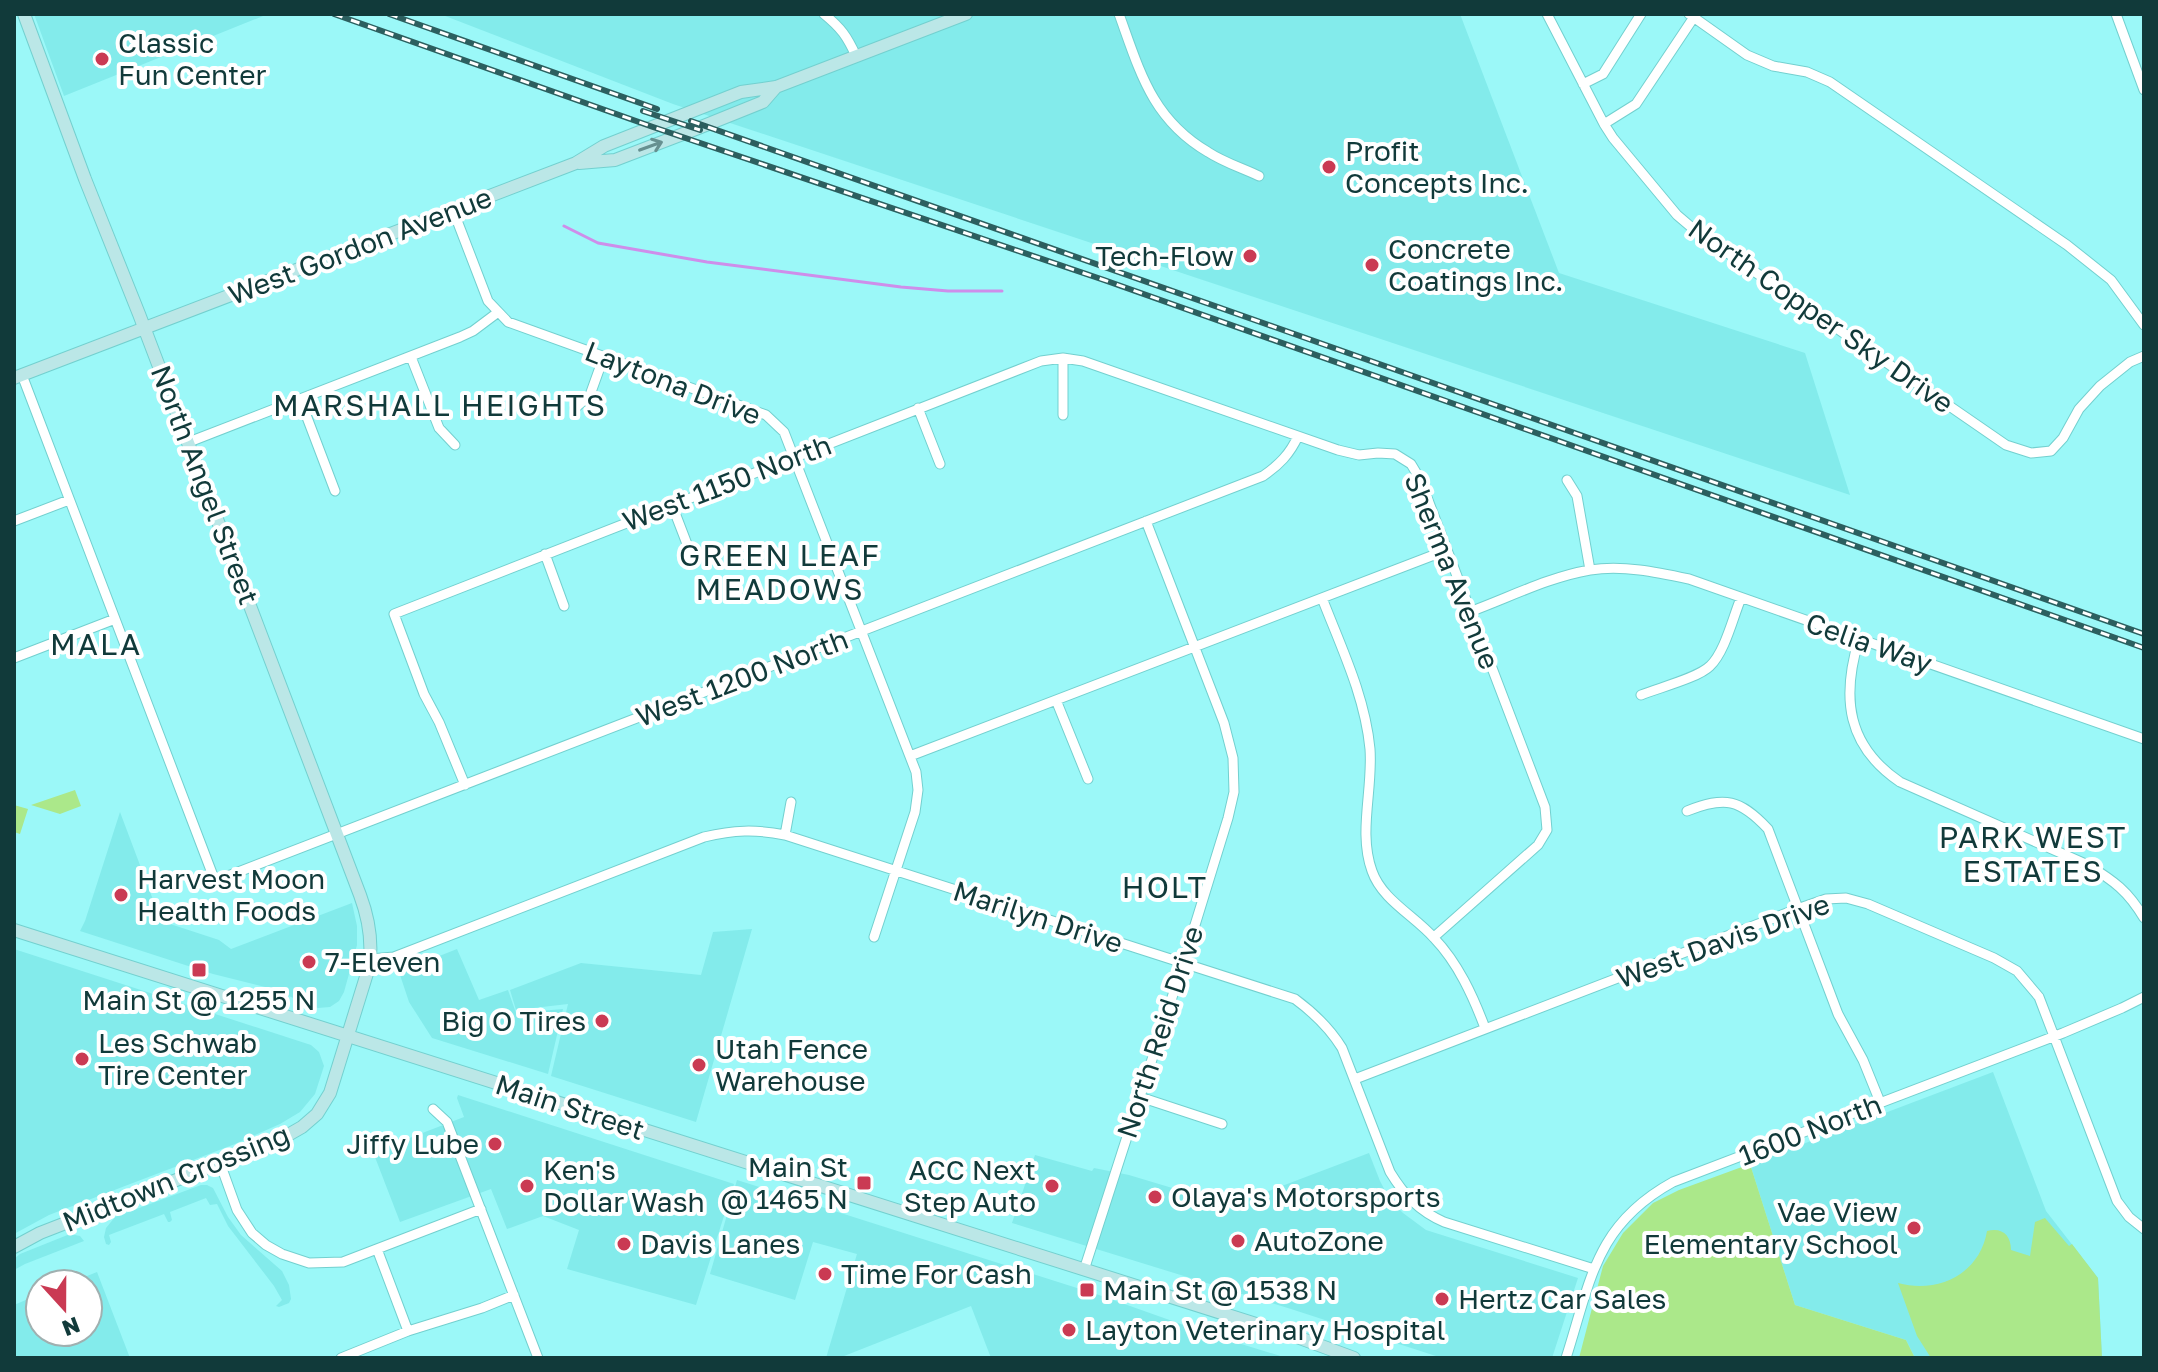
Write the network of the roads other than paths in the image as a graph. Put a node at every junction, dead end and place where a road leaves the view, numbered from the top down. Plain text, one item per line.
1 (24, 14) edge
2 (824, 14) edge
3 (966, 14) edge
4 (1119, 14) edge
5 (1547, 14) edge
6 (1641, 14) edge
7 (2116, 14) edge
8 (1691, 16) edge
9 (856, 56) junction
10 (1583, 84) junction
11 (2144, 90) edge
12 (1604, 124) junction
13 (1259, 176) dead end
14 (453, 210) junction
15 (497, 313) junction
16 (2144, 325) edge
17 (145, 328) junction
18 (604, 356) junction
19 (2144, 356) edge
20 (411, 357) junction
21 (1063, 358) junction
22 (18, 377) edge
23 (300, 399) junction
24 (575, 408) dead end
25 (918, 408) junction
26 (1063, 415) dead end
27 (1298, 436) junction
28 (189, 442) junction
29 (455, 445) dead end
30 (796, 456) junction
31 (940, 464) dead end
32 (1567, 480) dead end
33 (335, 491) dead end
34 (69, 500) junction
35 (672, 505) junction
36 (14, 521) edge
37 (1146, 521) junction
38 (1447, 550) junction
39 (545, 554) junction
40 (692, 557) dead end
41 (1590, 570) junction
42 (1322, 598) junction
43 (1741, 598) junction
44 (564, 606) dead end
45 (1472, 611) junction
46 (115, 619) junction
47 (862, 631) junction
48 (1859, 639) junction
49 (1195, 648) junction
50 (14, 658) edge
51 (1641, 695) dead end
52 (1056, 700) junction
53 (2144, 739) edge
54 (910, 756) junction
55 (1088, 779) dead end
56 (465, 785) junction
57 (791, 802) dead end
58 (1687, 811) dead end
59 (337, 834) junction
60 (785, 835) junction
61 (896, 872) junction
62 (1800, 908) junction
63 (2144, 918) edge
64 (14, 930) edge
65 (874, 937) dead end
66 (1434, 937) junction
67 (370, 959) junction
68 (1183, 963) junction
69 (2144, 997) edge
70 (1485, 1028) junction
71 (348, 1036) junction
72 (2054, 1037) junction
73 (1355, 1079) junction
74 (1140, 1097) junction
75 (1880, 1102) junction
76 (433, 1109) dead end
77 (1222, 1124) dead end
78 (220, 1163) junction
79 (481, 1209) junction
80 (2144, 1229) edge
81 (14, 1247) edge
82 (377, 1249) junction
83 (1594, 1269) junction
84 (1084, 1270) junction
85 (514, 1295) junction
86 (408, 1331) junction
87 (341, 1358) edge
88 (538, 1358) edge
89 (1354, 1358) edge
90 (1566, 1358) edge

1 - 17 main road, North Angel Street
2 - 9 street
3 - 9 main road, West Gordon Avenue
4 - 13 street
5 - 10 street, North Copper Sky Drive
6 - 10 street
7 - 11 street
8 - 12 street
8 - 16 street
9 - 14 main road, West Gordon Avenue
10 - 12 street, North Copper Sky Drive
12 - 19 street, North Copper Sky Drive
14 - 15 street
14 - 17 main road, West Gordon Avenue
15 - 18 street, Laytona Drive
15 - 20 street
17 - 22 main road, West Gordon Avenue
17 - 28 main road, North Angel Street
18 - 24 street
18 - 30 street, Laytona Drive
20 - 23 street
20 - 29 street
21 - 25 street, West 1150 North
21 - 26 street
21 - 27 street, Sherma Avenue
22 - 34 street
23 - 28 street
23 - 33 street
25 - 30 street, West 1150 North
25 - 31 street
27 - 37 street, West 1200 North
27 - 38 street, Sherma Avenue
28 - 59 main road, North Angel Street
30 - 35 street, West 1150 North
30 - 47 street, Laytona Drive
32 - 41 street
34 - 36 street
34 - 46 street
35 - 39 street, West 1150 North
35 - 40 street
37 - 47 street, West 1200 North
37 - 49 street, North Reid Drive
38 - 42 street
38 - 45 street, Sherma Avenue
39 - 44 street
39 - 56 street, West 1150 North
41 - 43 street, Celia Way
41 - 45 street, Celia Way
42 - 49 street
42 - 66 street
43 - 48 street, Celia Way
43 - 51 street
45 - 66 street, Sherma Avenue
46 - 50 street
46 - 59 street, West 1200 North
47 - 54 street, Laytona Drive
47 - 56 street, West 1200 North
48 - 53 street, Celia Way
48 - 63 street
49 - 52 street
49 - 68 street, North Reid Drive
52 - 54 street
52 - 55 street
54 - 61 street, Laytona Drive
56 - 59 street, West 1200 North
57 - 60 street
58 - 62 street
59 - 67 main road, North Angel Street
60 - 61 street, Marilyn Drive
60 - 67 street, Marilyn Drive
61 - 65 street, Laytona Drive
61 - 68 street, Marilyn Drive
62 - 70 street, West Davis Drive
62 - 72 street, West Davis Drive
62 - 75 street
64 - 71 main road, Main Street
66 - 70 street
67 - 71 main road, Midtown Crossing
68 - 73 street, Marilyn Drive
68 - 74 street, North Reid Drive
69 - 72 street, 1600 North
70 - 73 street, West Davis Drive
71 - 78 main road, Midtown Crossing
71 - 84 main road, Main Street
72 - 75 street, 1600 North
72 - 80 street, West Davis Drive
73 - 83 street, Marilyn Drive
74 - 77 street
74 - 84 street, North Reid Drive
75 - 83 street, 1600 North
76 - 79 street
78 - 81 main road, Midtown Crossing
78 - 82 street
79 - 82 street
79 - 85 street
82 - 86 street
83 - 90 street, 1600 North
84 - 89 main road, Main Street
85 - 86 street
85 - 88 street
86 - 87 street

